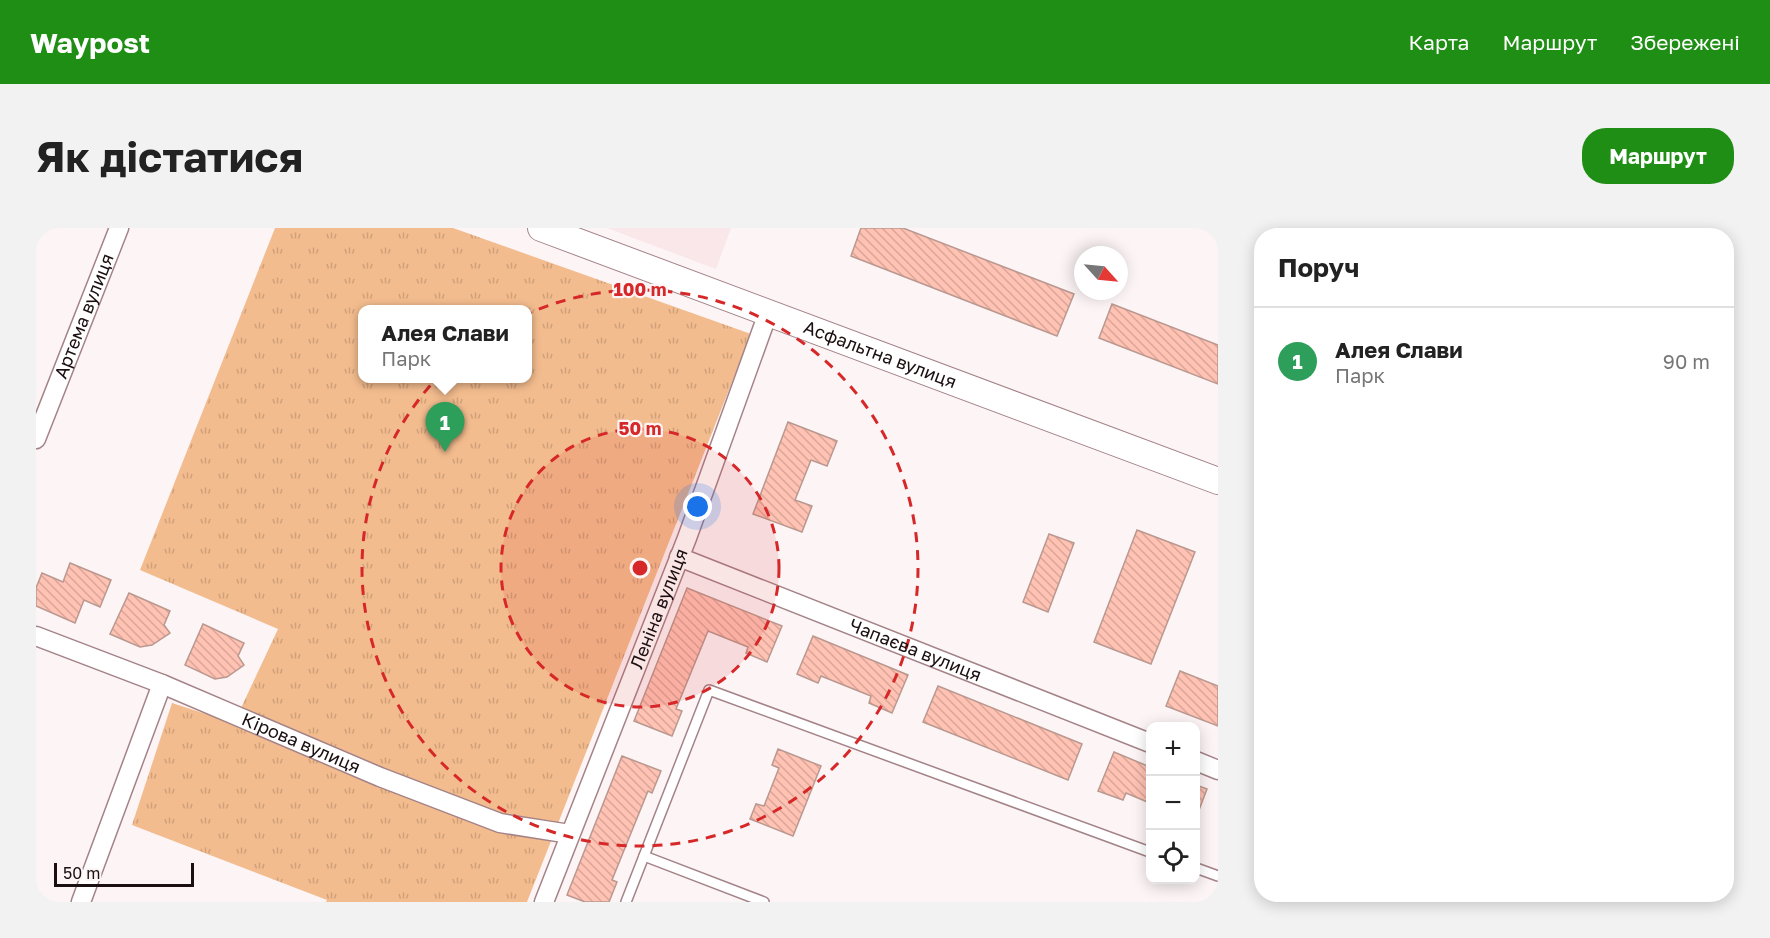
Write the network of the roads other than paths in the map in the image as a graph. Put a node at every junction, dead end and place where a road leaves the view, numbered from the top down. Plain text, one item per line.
1 (119, 228) edge
2 (541, 228) edge
3 (768, 313) junction
4 (36, 439) edge
5 (1218, 481) edge
6 (679, 556) junction
7 (36, 636) edge
8 (162, 684) junction
9 (1146, 741) edge
10 (1200, 763) edge
11 (1218, 770) edge
12 (570, 834) junction
13 (1146, 851) edge
14 (644, 856) junction
15 (1200, 869) edge
16 (1218, 876) edge
17 (81, 902) edge
18 (544, 902) edge
19 (626, 902) edge
20 (764, 902) edge

1 - 4 street, Артема вулиця
2 - 3 main road, Асфальтна вулиця
3 - 5 main road, Асфальтна вулиця
3 - 6 street, Леніна вулиця
6 - 9 street, Чапаєва вулиця
6 - 12 street, Леніна вулиця
7 - 8 street, Кірова вулиця
8 - 12 street, Кірова вулиця
8 - 17 street
10 - 11 street
12 - 18 street, Леніна вулиця
13 - 14 lane
14 - 19 lane
14 - 20 lane
15 - 16 lane

